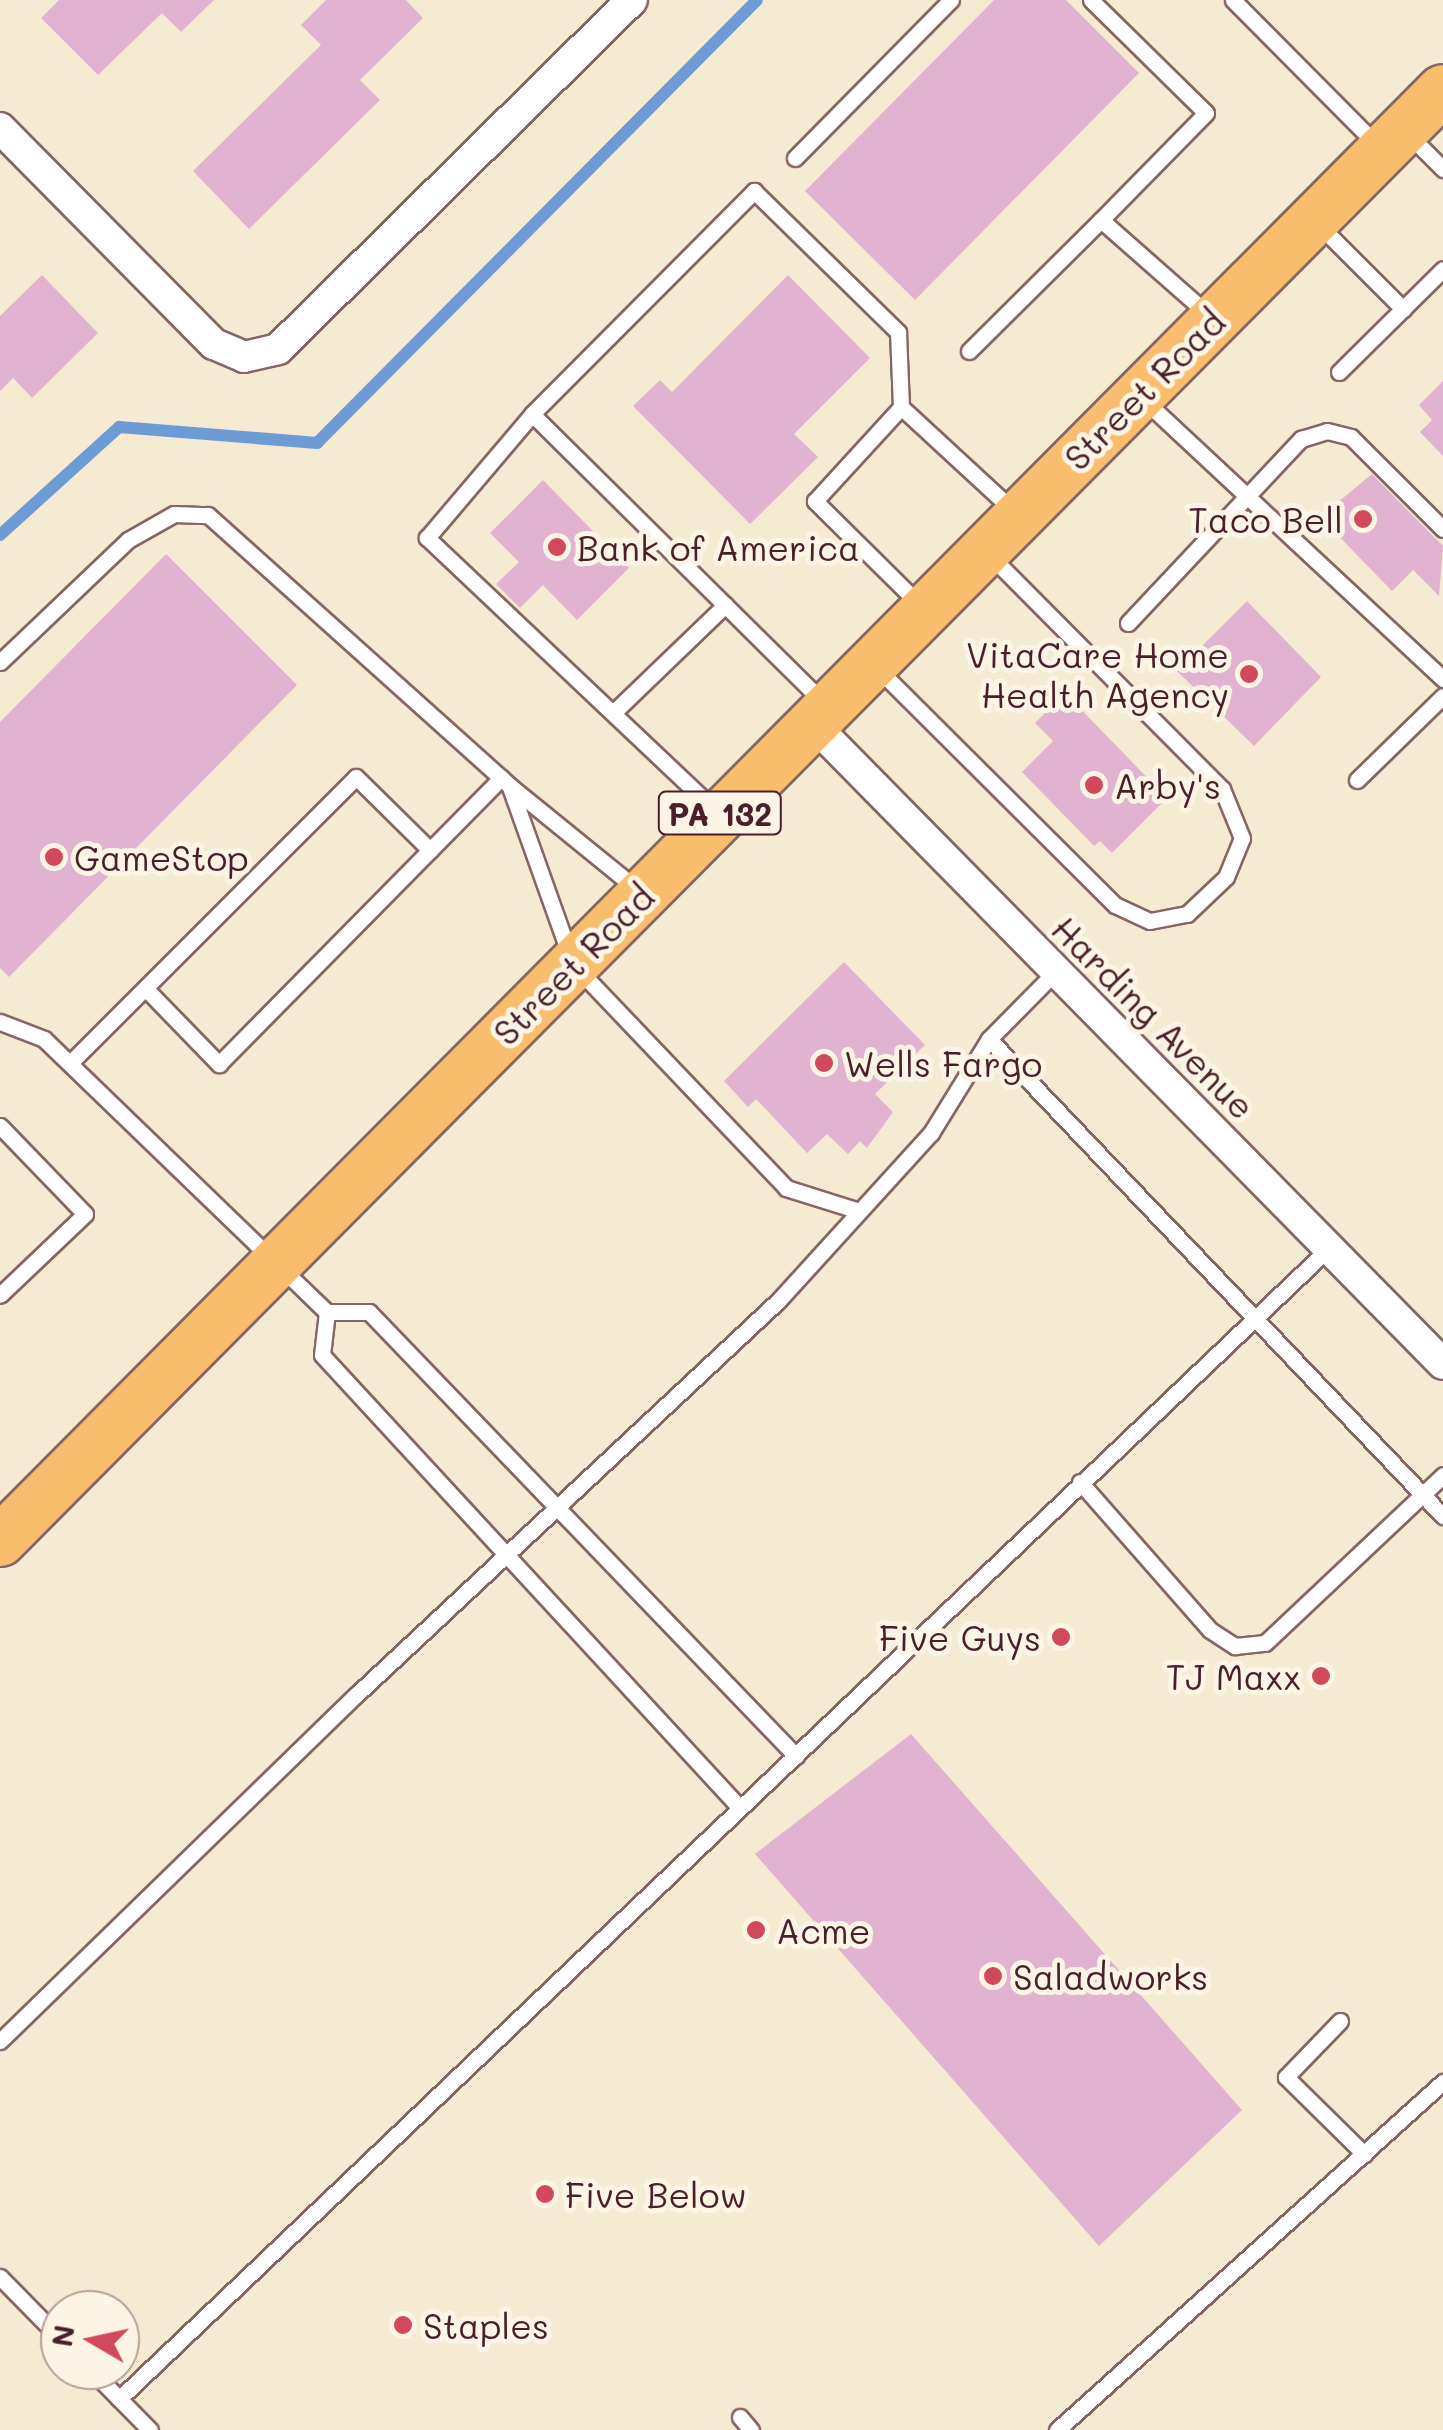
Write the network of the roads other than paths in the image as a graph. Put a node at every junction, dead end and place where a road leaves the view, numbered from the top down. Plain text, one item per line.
1 (632, 0) edge
2 (950, 0) edge
3 (1090, 0) edge
4 (1232, 0) edge
5 (1443, 90) edge
6 (0, 128) edge
7 (1392, 138) junction
8 (795, 158) dead end
9 (1443, 170) edge
10 (1101, 220) junction
11 (1314, 220) junction
12 (1443, 269) edge
13 (1403, 309) junction
14 (1214, 320) junction
15 (969, 352) dead end
16 (1339, 372) dead end
17 (1139, 395) junction
18 (901, 406) junction
19 (532, 414) junction
20 (1248, 498) junction
21 (1443, 529) edge
22 (1002, 533) junction
23 (725, 605) junction
24 (925, 610) junction
25 (1128, 623) dead end
26 (0, 662) edge
27 (872, 663) junction
28 (1443, 678) edge
29 (1443, 696) edge
30 (615, 712) junction
31 (819, 715) junction
32 (1357, 780) dead end
33 (505, 782) junction
34 (719, 814) junction
35 (430, 850) junction
36 (642, 894) junction
37 (573, 964) junction
38 (1056, 971) junction
39 (146, 989) junction
40 (0, 1022) edge
41 (989, 1039) junction
42 (70, 1063) junction
43 (0, 1126) edge
44 (856, 1210) junction
45 (1329, 1248) junction
46 (278, 1262) junction
47 (0, 1296) edge
48 (327, 1312) junction
49 (1255, 1314) junction
50 (1443, 1364) edge
51 (1443, 1475) edge
52 (1080, 1482) junction
53 (1423, 1495) junction
54 (556, 1506) junction
55 (1443, 1516) edge
56 (0, 1541) edge
57 (505, 1554) junction
58 (796, 1756) junction
59 (740, 1808) junction
60 (1340, 2022) dead end
61 (0, 2041) edge
62 (1443, 2082) edge
63 (1364, 2154) junction
64 (0, 2277) edge
65 (40, 2318) edge
66 (110, 2390) edge
67 (119, 2399) junction
68 (150, 2430) edge
69 (1057, 2430) edge

1 - 6 street
2 - 8 lane
3 - 10 lane
4 - 7 lane
5 - 7 main road, Street Road / PA 132
7 - 9 lane
7 - 11 main road, Street Road / PA 132
10 - 14 lane
10 - 15 lane
11 - 13 lane
11 - 14 main road, Street Road / PA 132
12 - 13 lane
13 - 16 lane
14 - 17 main road, Street Road / PA 132
17 - 20 lane
17 - 22 main road, Street Road / PA 132
18 - 19 lane
18 - 22 lane
18 - 24 lane
19 - 23 lane
19 - 30 lane
20 - 21 lane
20 - 25 lane
20 - 28 lane
22 - 24 main road, Street Road / PA 132
22 - 27 lane
23 - 30 lane
23 - 31 lane
24 - 27 main road, Street Road / PA 132
26 - 33 lane
27 - 31 main road, Street Road / PA 132
29 - 32 lane
30 - 34 lane
31 - 34 main road, Street Road / PA 132
31 - 38 street, Harding Avenue
33 - 35 lane
33 - 36 lane
33 - 37 lane
34 - 36 main road, Street Road / PA 132
35 - 39 lane
35 - 39 lane
36 - 37 main road, Street Road / PA 132
37 - 44 lane
37 - 46 main road, Street Road / PA 132
38 - 41 lane
38 - 45 street, Harding Avenue
39 - 42 lane
40 - 42 lane
41 - 44 lane
41 - 49 lane
42 - 46 lane
43 - 47 lane
44 - 54 lane
45 - 49 lane
45 - 50 street, Harding Avenue
46 - 48 lane
46 - 56 main road, Street Road / PA 132
48 - 54 lane
48 - 57 lane
49 - 52 lane
49 - 53 lane
51 - 53 lane
52 - 53 lane
52 - 58 lane
53 - 55 lane
54 - 57 lane
54 - 58 lane
57 - 59 lane
57 - 61 lane
58 - 59 lane
59 - 67 lane
60 - 63 lane
62 - 63 lane
63 - 69 lane
64 - 65 lane
66 - 67 lane
67 - 68 lane

